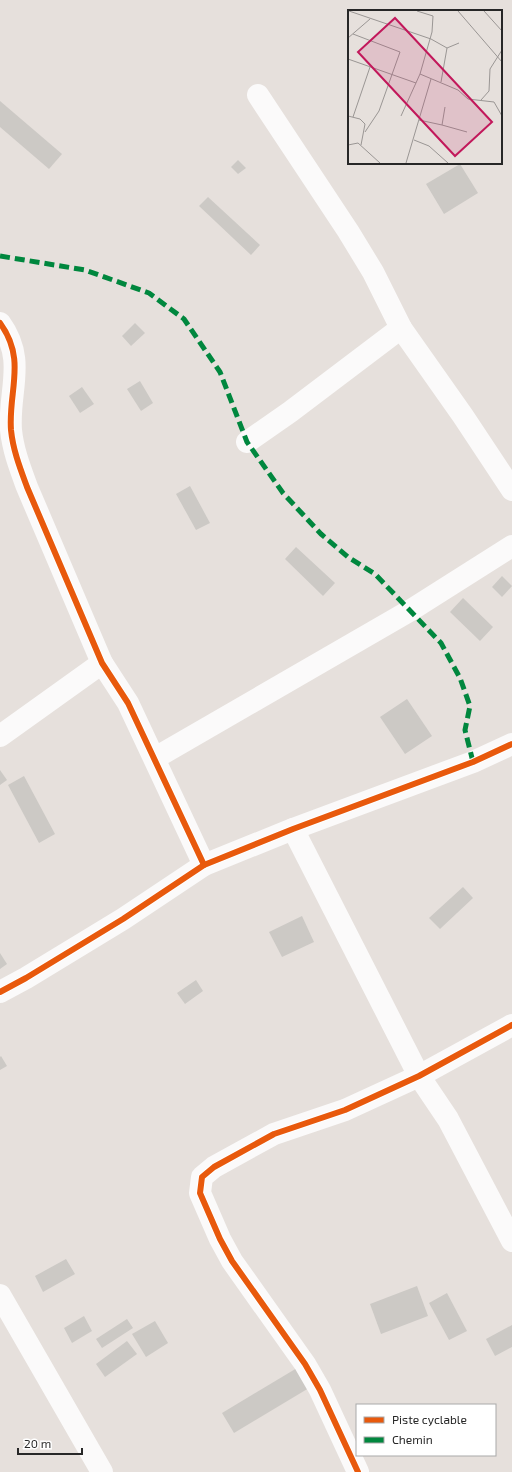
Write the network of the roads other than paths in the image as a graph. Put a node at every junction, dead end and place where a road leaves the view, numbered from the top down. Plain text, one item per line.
1 (258, 95) dead end
2 (0, 323) edge
3 (401, 328) junction
4 (247, 442) dead end
5 (512, 490) edge
6 (512, 546) edge
7 (102, 663) junction
8 (0, 736) edge
9 (512, 744) edge
10 (155, 758) junction
11 (293, 829) junction
12 (204, 865) junction
13 (0, 992) edge
14 (512, 1025) edge
15 (419, 1076) junction
16 (512, 1241) edge
17 (0, 1295) edge
18 (102, 1472) edge
19 (358, 1472) edge

1 - 3 street
2 - 7 street
3 - 4 street
3 - 5 street
6 - 10 street
7 - 8 street
7 - 10 street
9 - 11 street
10 - 12 street
11 - 12 street
11 - 15 street
12 - 13 street
14 - 15 street
15 - 16 street
15 - 19 street
17 - 18 street

